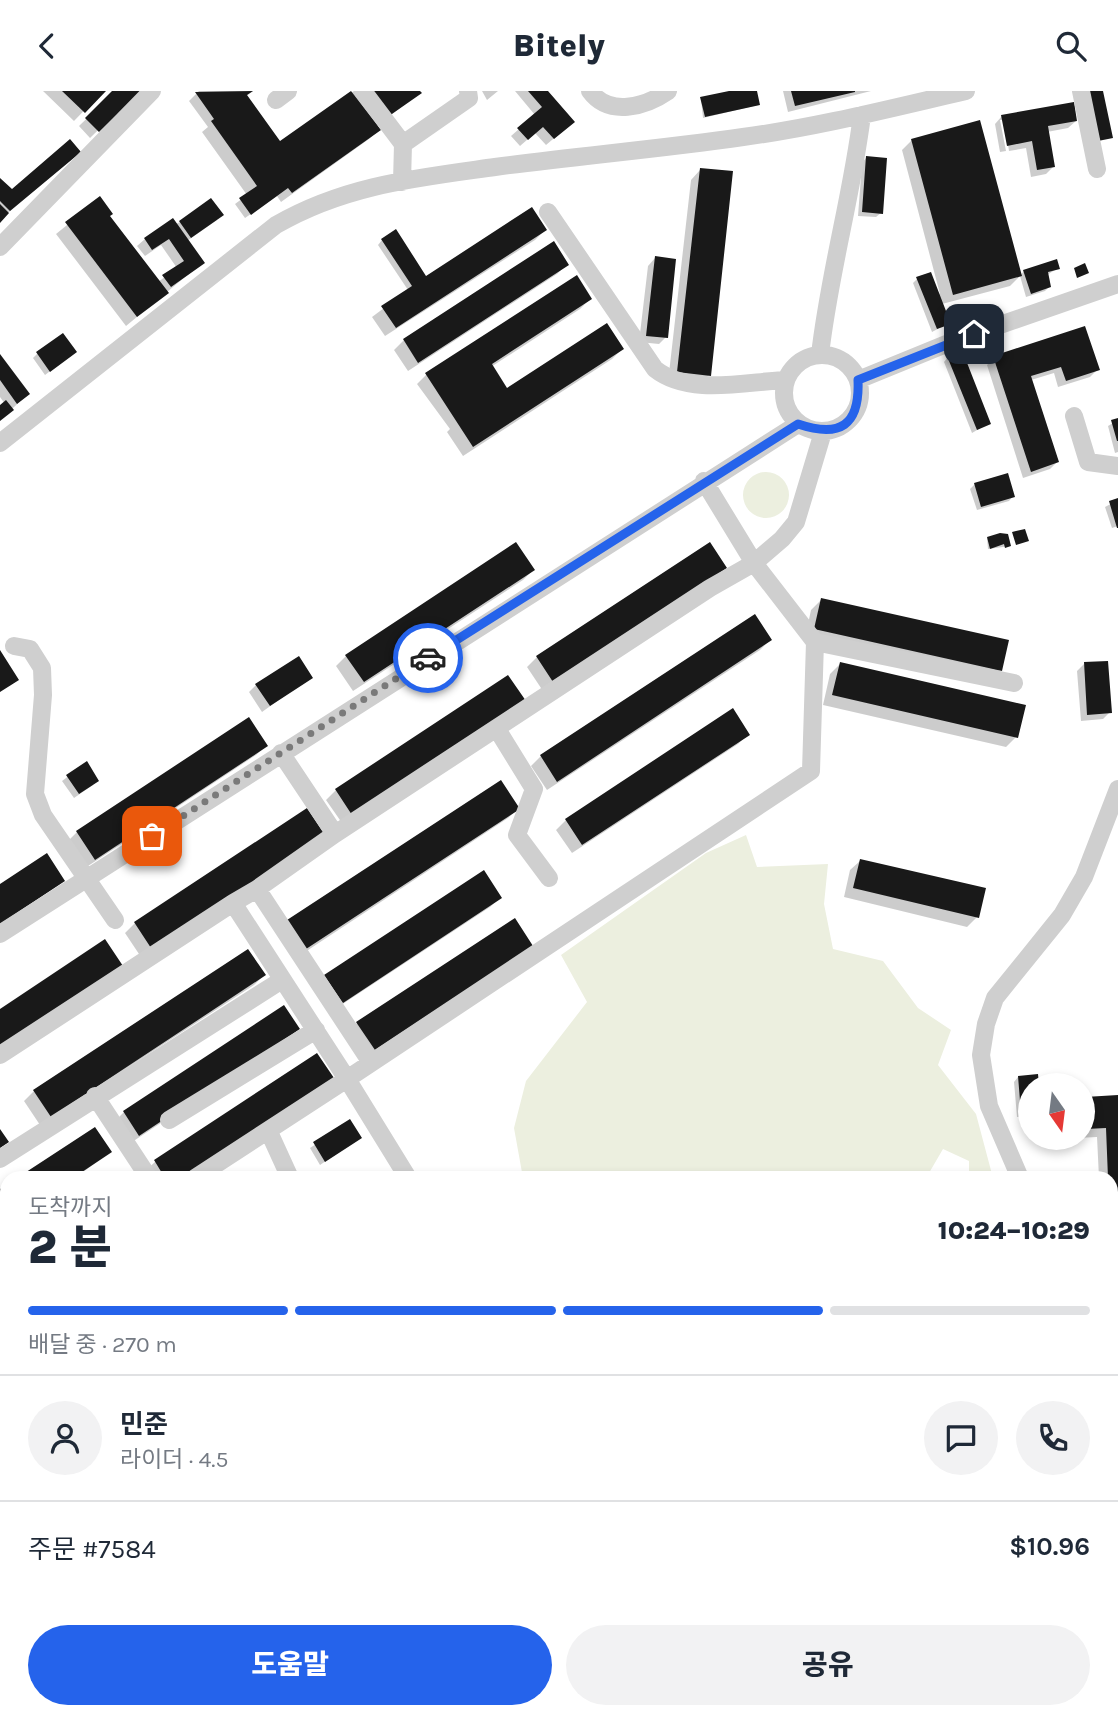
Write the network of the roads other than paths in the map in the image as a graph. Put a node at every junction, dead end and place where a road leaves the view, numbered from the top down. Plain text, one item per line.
1 (152, 91) edge
2 (363, 91) edge
3 (468, 91) edge
4 (590, 91) edge
5 (668, 91) edge
6 (967, 91) edge
7 (1081, 91) edge
8 (862, 115) junction
9 (403, 144) junction
10 (1097, 169) dead end
11 (402, 182) junction
12 (548, 212) dead end
13 (0, 247) edge
14 (1118, 284) edge
15 (820, 355) junction
16 (785, 380) junction
17 (858, 380) junction
18 (1074, 416) dead end
19 (798, 424) junction
20 (823, 432) junction
21 (0, 443) edge
22 (1118, 466) edge
23 (704, 481) junction
24 (754, 563) junction
25 (815, 642) junction
26 (15, 646) dead end
27 (1014, 683) dead end
28 (497, 729) junction
29 (281, 753) junction
30 (1118, 789) edge
31 (335, 834) junction
32 (87, 877) junction
33 (549, 878) dead end
34 (257, 889) junction
35 (233, 903) junction
36 (115, 920) dead end
37 (0, 933) edge
38 (282, 979) junction
39 (316, 1030) junction
40 (0, 1055) edge
41 (370, 1061) junction
42 (347, 1079) junction
43 (95, 1096) junction
44 (169, 1120) dead end
45 (269, 1132) junction
46 (0, 1159) edge
47 (144, 1171) edge
48 (206, 1171) edge
49 (287, 1171) edge
50 (404, 1171) edge
51 (1017, 1171) edge

1 - 13 street
2 - 9 street
3 - 9 street
4 - 5 street
6 - 8 street
7 - 10 street
8 - 11 street
8 - 15 street
9 - 11 street
11 - 21 street
12 - 16 street
14 - 17 street
15 - 16 street
15 - 17 street
16 - 19 street
17 - 20 street
18 - 22 street
19 - 20 street
19 - 23 street
20 - 24 street
23 - 24 street
23 - 29 street
24 - 25 street
24 - 28 street
25 - 27 street
25 - 41 street
26 - 32 street
28 - 31 street
28 - 33 street
29 - 31 street
29 - 32 street
30 - 51 street
31 - 34 street
32 - 36 street
32 - 37 street
34 - 35 street
34 - 41 street
35 - 38 street
35 - 40 street
38 - 39 street
38 - 43 street
39 - 42 street
39 - 44 street
41 - 42 street
42 - 45 street
42 - 50 street
43 - 46 street
43 - 47 street
45 - 48 street
45 - 49 street

